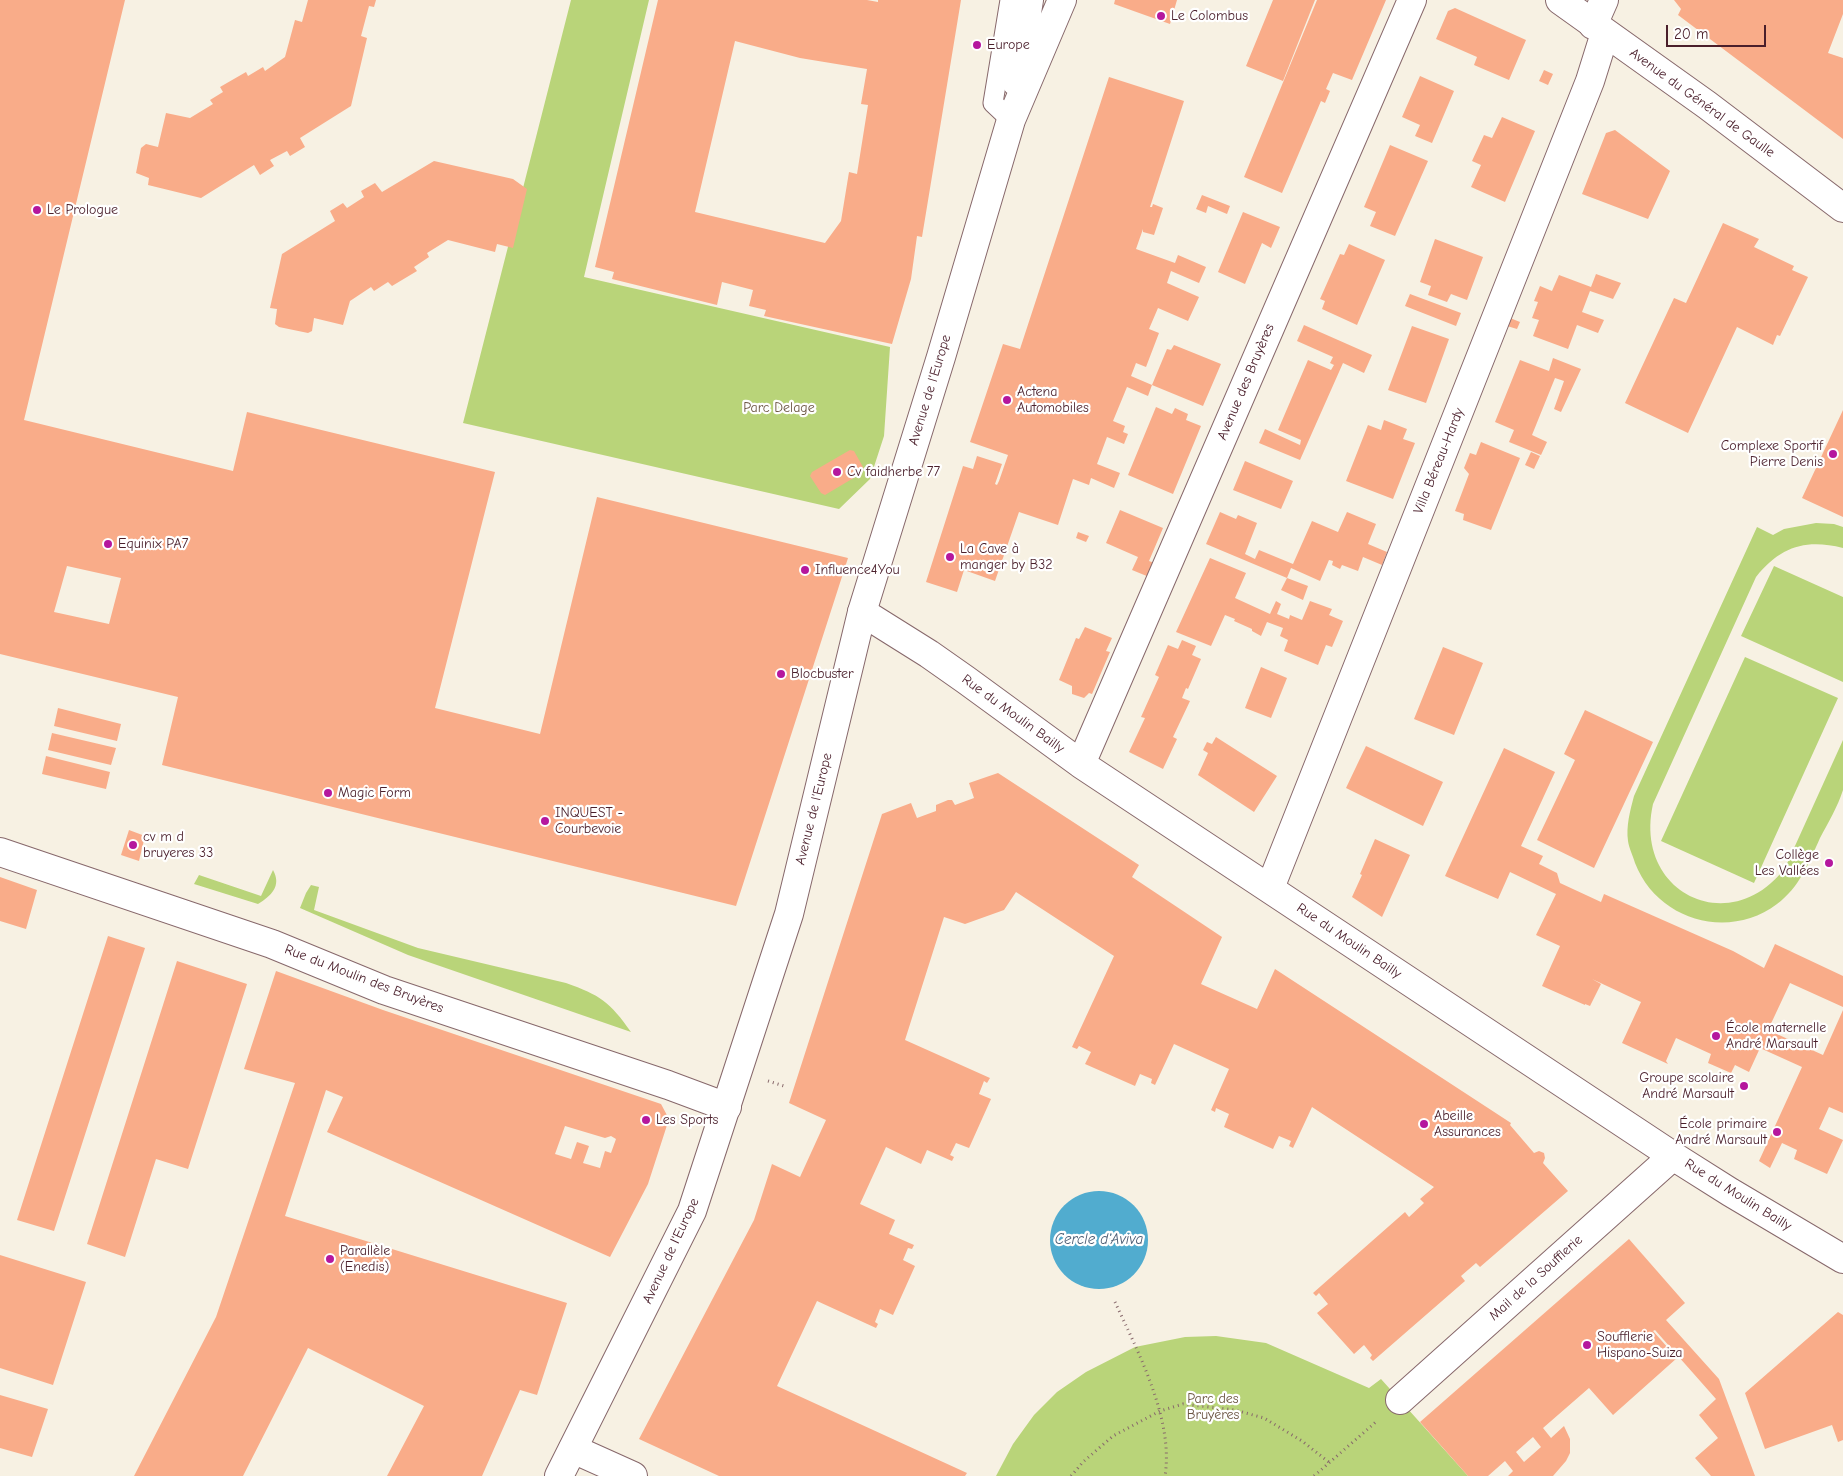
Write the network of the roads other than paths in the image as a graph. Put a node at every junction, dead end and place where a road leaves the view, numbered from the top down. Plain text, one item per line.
1 (1010, 0) edge
2 (1029, 0) edge
3 (1062, 0) edge
4 (1412, 0) edge
5 (1560, 0) edge
6 (1604, 0) edge
7 (1599, 29) junction
8 (1011, 120) junction
9 (1843, 208) edge
10 (862, 612) junction
11 (1081, 764) junction
12 (0, 852) edge
13 (1270, 888) junction
14 (727, 1107) junction
15 (1674, 1156) junction
16 (1843, 1259) edge
17 (1400, 1400) road end
18 (573, 1449) junction
19 (560, 1476) edge
20 (633, 1476) edge

1 - 8 lane
2 - 8 street
3 - 8 street
4 - 11 street, Avenue des Bruyères
5 - 7 street, Avenue du Général de Gaulle
6 - 7 street, Villa Béreau-Hardy
7 - 9 street, Avenue du Général de Gaulle
7 - 13 street, Villa Béreau-Hardy
8 - 10 street, Avenue de l'Europe
10 - 11 street, Rue du Moulin Bailly
10 - 14 street, Avenue de l'Europe
11 - 13 street, Rue du Moulin Bailly
12 - 14 street, Rue du Moulin des Bruyères
13 - 15 street, Rue du Moulin Bailly
14 - 18 street, Avenue de l'Europe
15 - 16 street, Rue du Moulin Bailly
15 - 17 street, Mail de la Soufflerie
18 - 19 street, Avenue de l'Europe
18 - 20 street

